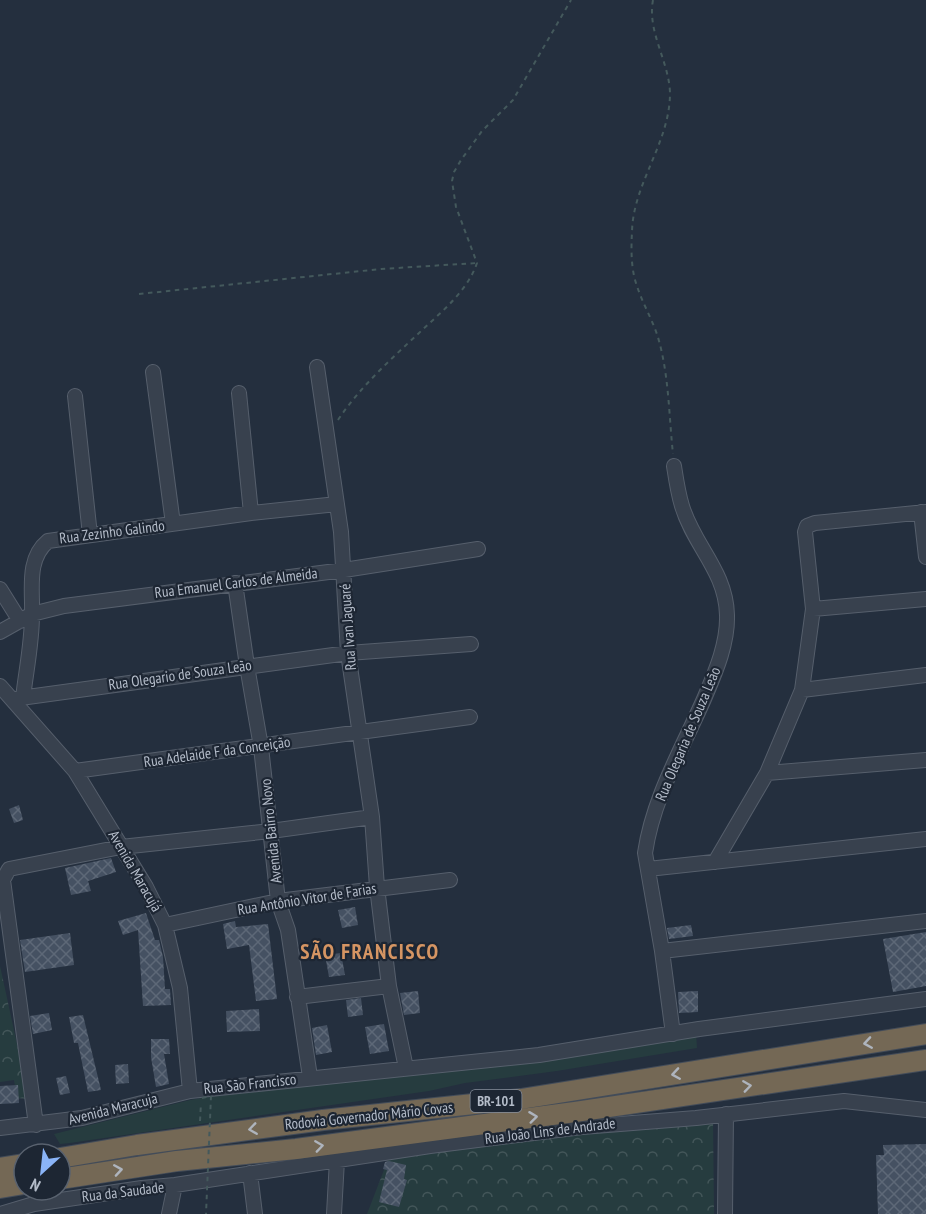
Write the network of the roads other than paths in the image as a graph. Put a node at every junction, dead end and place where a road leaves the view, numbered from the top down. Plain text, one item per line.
1 (317, 368) dead end
2 (153, 372) dead end
3 (239, 393) dead end
4 (75, 396) dead end
5 (675, 466) road end
6 (337, 504) junction
7 (924, 512) edge
8 (251, 513) junction
9 (173, 524) junction
10 (90, 535) junction
11 (478, 549) dead end
12 (926, 557) edge
13 (344, 570) junction
14 (235, 583) junction
15 (0, 589) edge
16 (926, 599) edge
17 (813, 609) junction
18 (26, 618) junction
19 (0, 633) edge
20 (471, 644) dead end
21 (348, 653) junction
22 (247, 666) junction
23 (926, 675) edge
24 (0, 686) edge
25 (802, 690) junction
26 (18, 699) junction
27 (470, 717) dead end
28 (359, 732) junction
29 (261, 747) junction
30 (926, 760) edge
31 (75, 771) junction
32 (767, 773) junction
33 (372, 817) junction
34 (271, 831) junction
35 (926, 839) edge
36 (121, 847) junction
37 (715, 862) junction
38 (648, 869) junction
39 (450, 880) dead end
40 (378, 887) junction
41 (278, 901) junction
42 (926, 921) edge
43 (165, 925) junction
44 (662, 951) junction
45 (390, 986) junction
46 (297, 997) junction
47 (926, 999) edge
48 (672, 1034) junction
49 (926, 1034) edge
50 (926, 1060) edge
51 (406, 1068) junction
52 (310, 1077) junction
53 (196, 1094) junction
54 (926, 1110) edge
55 (726, 1114) junction
56 (36, 1125) junction
57 (0, 1128) edge
58 (72, 1156) edge
59 (337, 1160) junction
60 (250, 1173) junction
61 (72, 1177) edge
62 (175, 1185) junction
63 (0, 1214) edge
64 (169, 1214) edge
65 (255, 1214) edge
66 (334, 1214) edge
67 (725, 1214) edge

1 - 6 street, Rua Ivan Jaguaré
2 - 9 street
3 - 8 street
4 - 10 street
5 - 38 street, Rua Olegaria de Souza Leão
6 - 8 street, Rua Zezinho Galindo
6 - 13 street, Rua Ivan Jaguaré
7 - 12 street
7 - 17 street
8 - 9 street, Rua Zezinho Galindo
9 - 10 street, Rua Zezinho Galindo
10 - 18 street, Rua Zezinho Galindo
11 - 13 street, Rua Emanuel Carlos de Almeida
13 - 14 street, Rua Emanuel Carlos de Almeida
13 - 21 street, Rua Ivan Jaguaré
14 - 18 street, Rua Emanuel Carlos de Almeida
14 - 22 street, Avenida Bairro Novo
15 - 18 street
16 - 17 street
17 - 25 street
18 - 19 street, Rua Emanuel Carlos de Almeida
18 - 26 street, Rua Zezinho Galindo
20 - 21 street, Rua Olegario de Souza Leão
21 - 22 street, Rua Olegario de Souza Leão
21 - 28 street, Rua Ivan Jaguaré
22 - 26 street, Rua Olegario de Souza Leão
22 - 29 street, Avenida Bairro Novo
23 - 25 street
24 - 26 street, Avenida Maracujá
25 - 32 street
26 - 31 street, Avenida Maracujá
27 - 28 street, Rua Adelaide F da Conceição
28 - 29 street, Rua Adelaide F da Conceição
28 - 33 street, Rua Ivan Jaguaré
29 - 31 street, Rua Adelaide F da Conceição
29 - 34 street, Avenida Bairro Novo
30 - 32 street
31 - 36 street, Avenida Maracujá
32 - 37 street
33 - 34 street
33 - 40 street, Rua Ivan Jaguaré
34 - 36 street
34 - 41 street, Avenida Bairro Novo
35 - 37 street
36 - 43 street, Avenida Maracujá
36 - 56 street
37 - 38 street
38 - 44 street, Rua Olegaria de Souza Leão
39 - 40 street, Rua Antônio Vitor de Farias
40 - 41 street, Rua Antônio Vitor de Farias
40 - 45 street, Rua Ivan Jaguaré
41 - 43 street, Rua Antônio Vitor de Farias
41 - 46 street, Avenida Bairro Novo
42 - 44 street
43 - 53 street, Avenida Maracujá
44 - 48 street, Rua Olegaria de Souza Leão
45 - 46 street
45 - 51 street, Rua Ivan Jaguaré
46 - 52 street, Avenida Bairro Novo
47 - 48 street, Rua São Francisco
48 - 51 street, Rua São Francisco
49 -> 58 highway, Rodovia Governador Mário Covas / BR-101
61 -> 50 highway, Rodovia Governador Mário Covas / BR-101
51 - 52 street, Rua São Francisco
52 - 53 street, Rua São Francisco
53 - 56 street, Avenida Maracuja
54 - 55 street, Rua João Lins de Andrade
55 - 59 street, Rua João Lins de Andrade
55 - 67 street
56 - 57 street, Avenida Maracuja
59 - 60 street, Rua João Lins de Andrade
59 - 66 street
60 - 62 street, Rua João Lins de Andrade
60 - 65 street
62 - 63 street, Rua da Saudade
62 - 64 street

